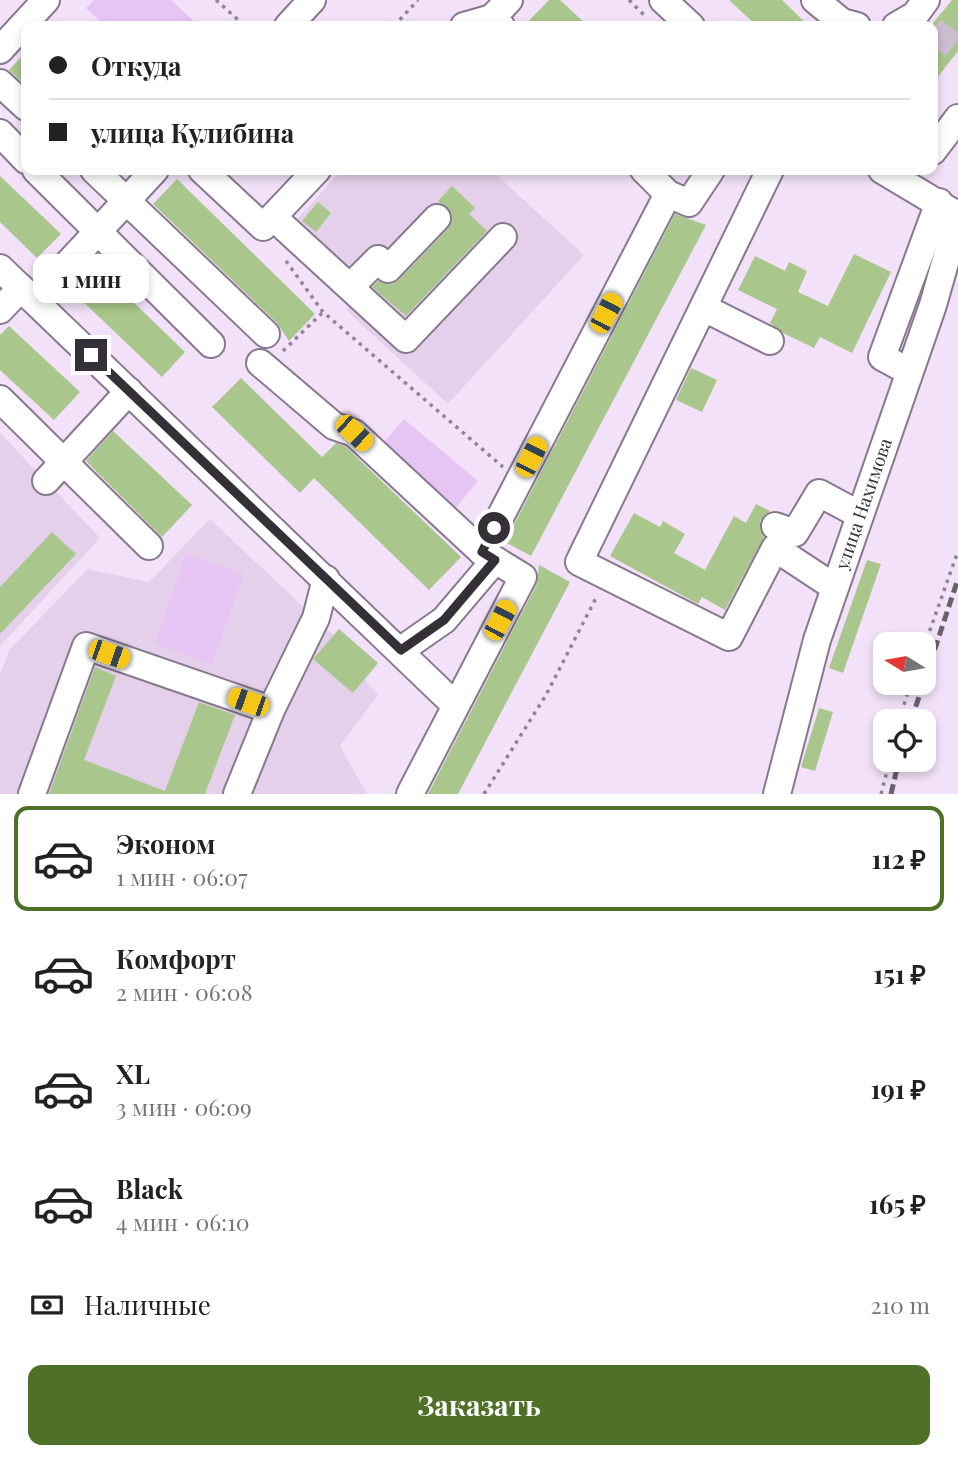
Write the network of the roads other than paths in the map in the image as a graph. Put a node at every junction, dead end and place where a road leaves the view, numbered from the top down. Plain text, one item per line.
1 (663, 0) edge
2 (815, 0) edge
3 (501, 15) edge
4 (481, 21) edge
5 (686, 21) edge
6 (841, 21) edge
7 (21, 27) edge
8 (0, 50) edge
9 (0, 82) edge
10 (21, 102) edge
11 (958, 118) edge
12 (0, 134) edge
13 (938, 144) edge
14 (21, 155) edge
15 (41, 175) edge
16 (99, 175) edge
17 (150, 175) edge
18 (208, 175) edge
19 (312, 175) edge
20 (649, 175) edge
21 (708, 175) edge
22 (768, 175) edge
23 (913, 176) edge
24 (668, 194) junction
25 (126, 200) junction
26 (952, 212) edge
27 (437, 218) dead end
28 (268, 222) junction
29 (97, 231) junction
30 (503, 237) dead end
31 (0, 268) edge
32 (350, 287) junction
33 (906, 291) junction
34 (27, 294) junction
35 (933, 305) junction
36 (704, 308) junction
37 (0, 310) edge
38 (266, 334) road end
39 (770, 341) dead end
40 (211, 344) dead end
41 (260, 363) dead end
42 (908, 371) junction
43 (129, 391) junction
44 (0, 399) edge
45 (64, 461) junction
46 (46, 481) dead end
47 (860, 515) junction
48 (775, 526) dead end
49 (149, 546) dead end
50 (488, 556) junction
51 (326, 579) junction
52 (834, 587) junction
53 (401, 650) junction
54 (455, 705) junction
55 (271, 710) junction
56 (32, 794) edge
57 (237, 794) edge
58 (410, 794) edge
59 (777, 794) edge

1 - 5 street
2 - 6 street
3 - 4 street
7 - 8 street
9 - 10 street
11 - 13 street
12 - 14 street
15 - 29 street
16 - 25 street
17 - 25 street
18 - 28 street
19 - 28 street
20 - 24 street
21 - 24 street
22 - 36 street
23 - 26 street
24 - 50 street
25 - 29 street
25 - 38 street
26 - 33 street
26 - 35 street, улица Нахимова
27 - 32 street
28 - 32 street
29 - 34 street
29 - 40 street
30 - 32 street
31 - 34 street
33 - 35 street
33 - 42 street
34 - 37 street
34 - 43 street
35 - 42 street, улица Нахимова
36 - 39 street
36 - 52 street
41 - 50 street
42 - 47 street, улица Нахимова
43 - 45 street
43 - 51 street
44 - 45 street
45 - 46 street
45 - 49 street
47 - 48 street
47 - 52 street, улица Нахимова
50 - 53 street
50 - 54 street
51 - 53 street
51 - 55 street
52 - 59 street, улица Нахимова
53 - 54 street
54 - 58 street
55 - 56 street
55 - 57 street

